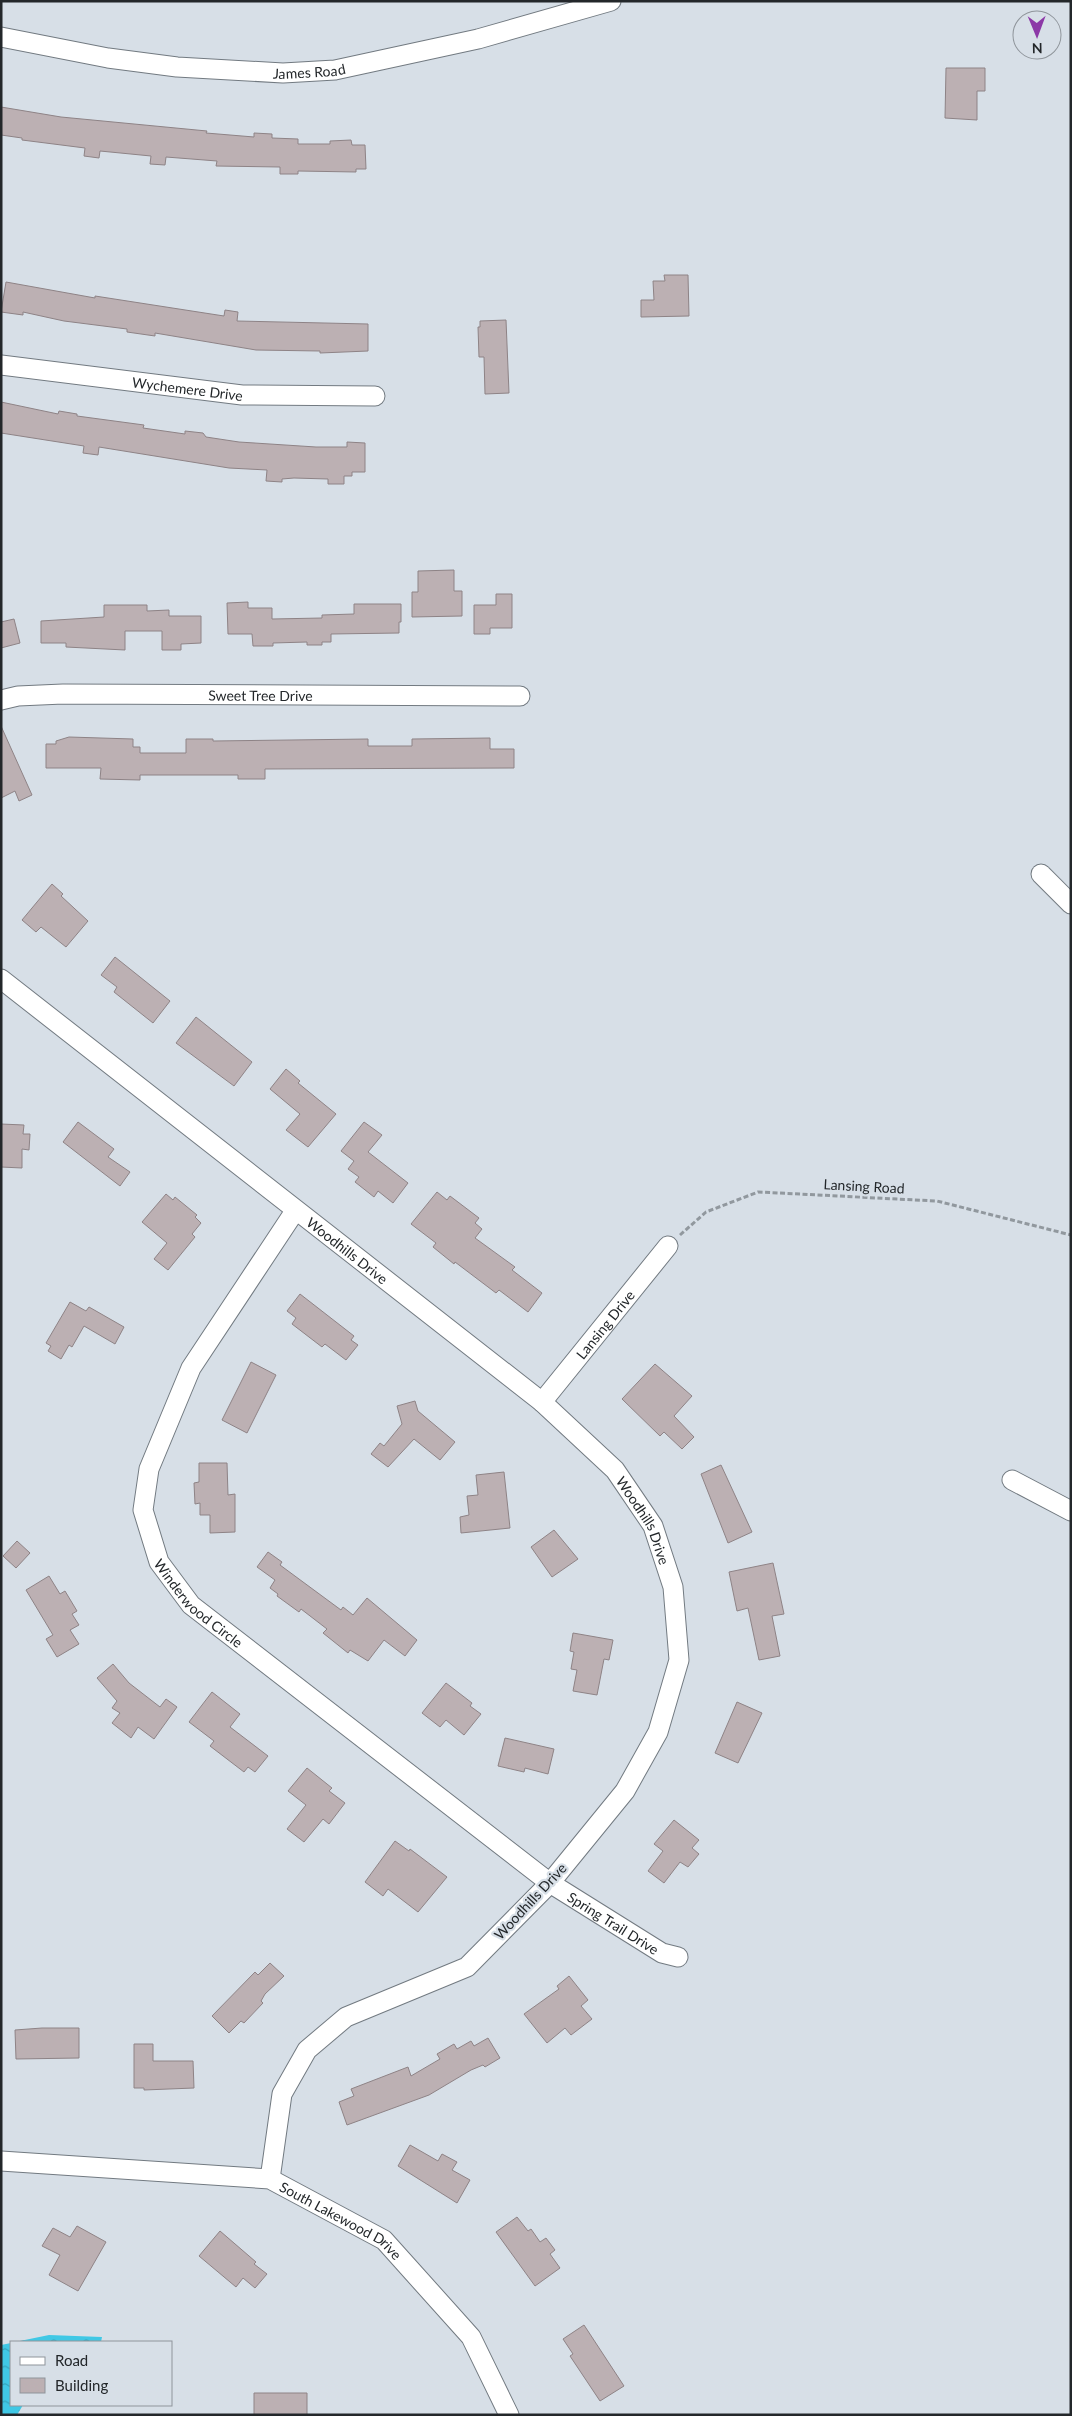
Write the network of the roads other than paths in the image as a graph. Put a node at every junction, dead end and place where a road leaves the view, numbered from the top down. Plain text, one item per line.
1 (611, 1) edge
2 (1, 37) edge
3 (1, 365) edge
4 (375, 396) dead end
5 (520, 696) dead end
6 (1, 700) edge
7 (1041, 874) dead end
8 (1071, 904) edge
9 (1, 979) edge
10 (295, 1211) junction
11 (668, 1246) road end
12 (542, 1402) junction
13 (1012, 1480) dead end
14 (1071, 1511) edge
15 (550, 1883) junction
16 (678, 1956) dead end
17 (1, 2161) edge
18 (270, 2178) junction
19 (509, 2415) edge

1 - 2 street, James Road
3 - 4 street, Wychemere Drive
5 - 6 street, Sweet Tree Drive
7 - 8 street
9 - 10 street, Woodhills Drive
10 - 12 street, Woodhills Drive
10 - 15 street, Winderwood Circle
11 - 12 street, Lansing Drive
12 - 15 street, Woodhills Drive
13 - 14 street
15 - 16 street, Spring Trail Drive
15 - 18 street, Woodhills Drive
17 - 18 street, South Lakewood Drive
18 - 19 street, South Lakewood Drive

